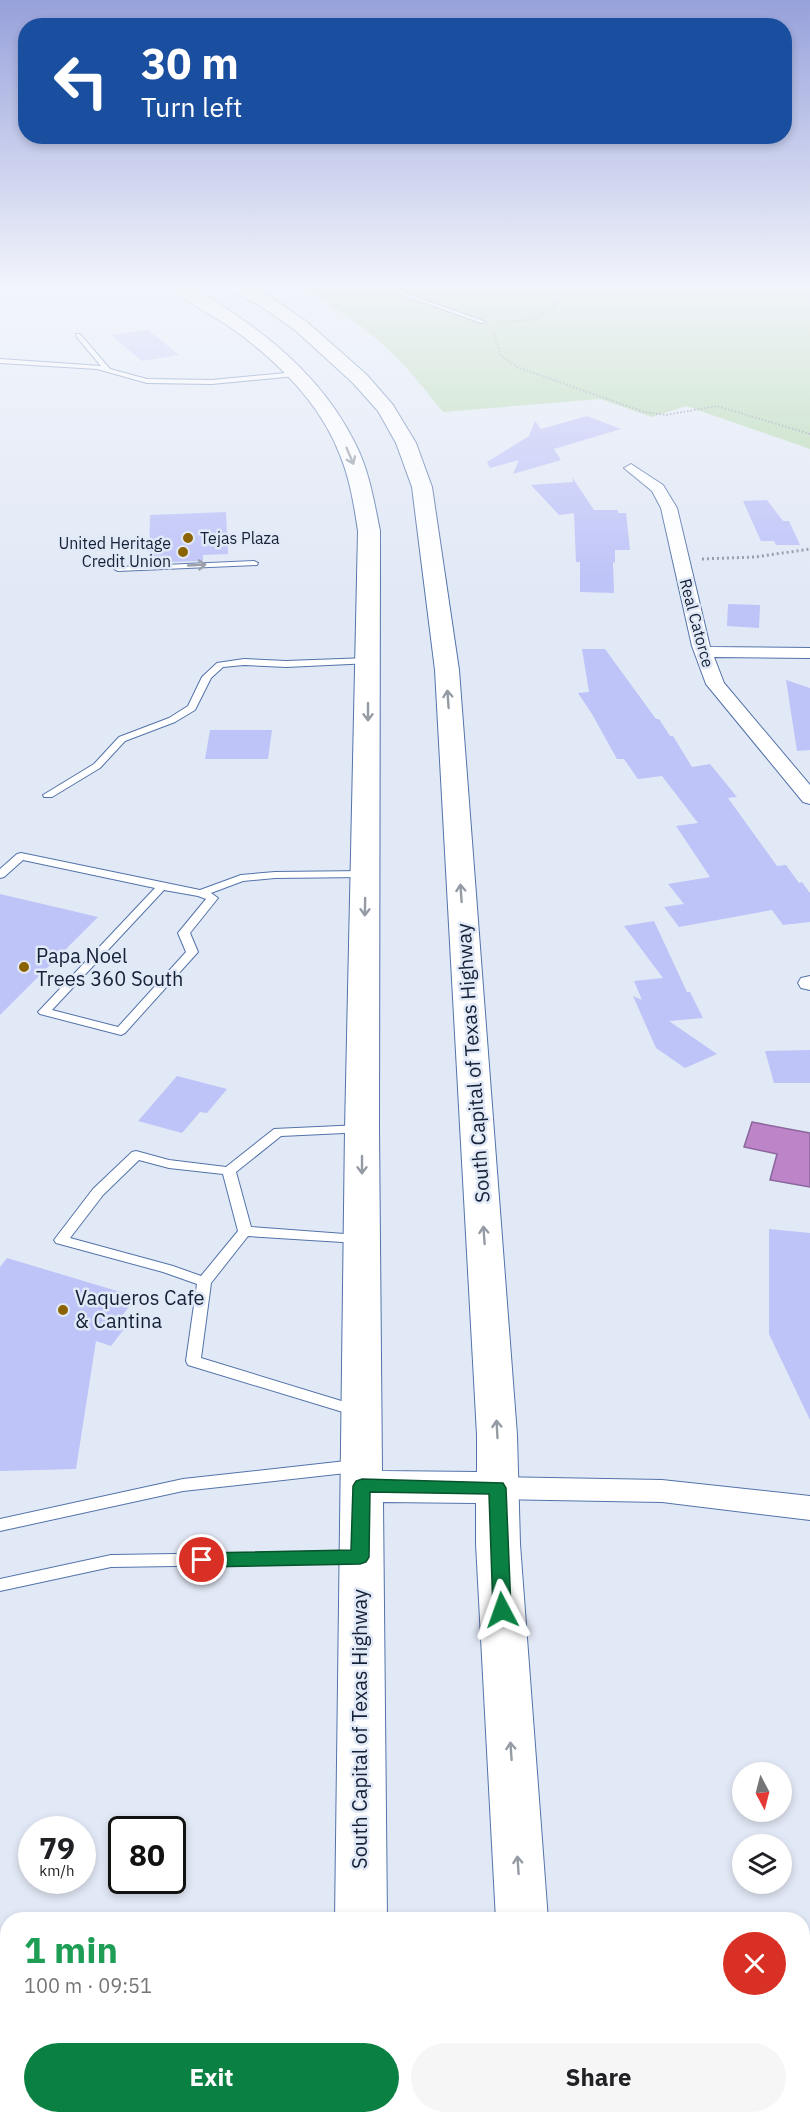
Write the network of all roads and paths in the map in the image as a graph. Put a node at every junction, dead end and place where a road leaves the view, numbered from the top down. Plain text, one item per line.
1 (306, 386) edge
2 (366, 386) edge
3 (571, 386) edge
4 (810, 434) edge
5 (631, 468) dead end
6 (810, 549) edge
7 (681, 559) junction
8 (254, 562) dead end
9 (118, 569) dead end
10 (703, 652) junction
11 (810, 652) edge
12 (368, 661) junction
13 (48, 795) dead end
14 (810, 798) edge
15 (366, 874) junction
16 (0, 875) edge
17 (162, 886) junction
18 (201, 893) junction
19 (362, 1129) junction
20 (229, 1171) junction
21 (245, 1231) junction
22 (363, 1239) junction
23 (204, 1282) junction
24 (363, 1413) junction
25 (362, 1476) junction
26 (497, 1488) junction
27 (810, 1508) edge
28 (0, 1525) edge
29 (360, 1557) junction
30 (0, 1585) edge
31 (361, 1912) edge
32 (521, 1912) edge

1 -> 12 highway, South Capital of Texas Highway
26 -> 2 highway, South Capital of Texas Highway
3 - 4 path
5 - 7 street, Real Catorce
6 - 7 path
7 - 10 street, Real Catorce
9 -> 8 lane
10 - 11 street
10 - 14 street, Real Catorce
12 - 13 lane
12 -> 15 highway, South Capital of Texas Highway
15 - 18 lane
15 -> 19 highway, South Capital of Texas Highway
16 - 17 lane
17 - 18 lane
17 - 18 lane
19 - 20 lane
19 -> 22 highway, South Capital of Texas Highway
20 - 21 lane
20 - 23 lane
21 - 22 lane
21 - 23 lane
22 - 24 highway, South Capital of Texas Highway
23 - 24 lane
24 - 25 highway, South Capital of Texas Highway
25 - 26 highway
25 - 28 lane
25 - 29 highway, South Capital of Texas Highway
26 - 27 street
32 -> 26 highway, South Capital of Texas Highway
29 - 30 lane
29 - 31 highway, South Capital of Texas Highway

